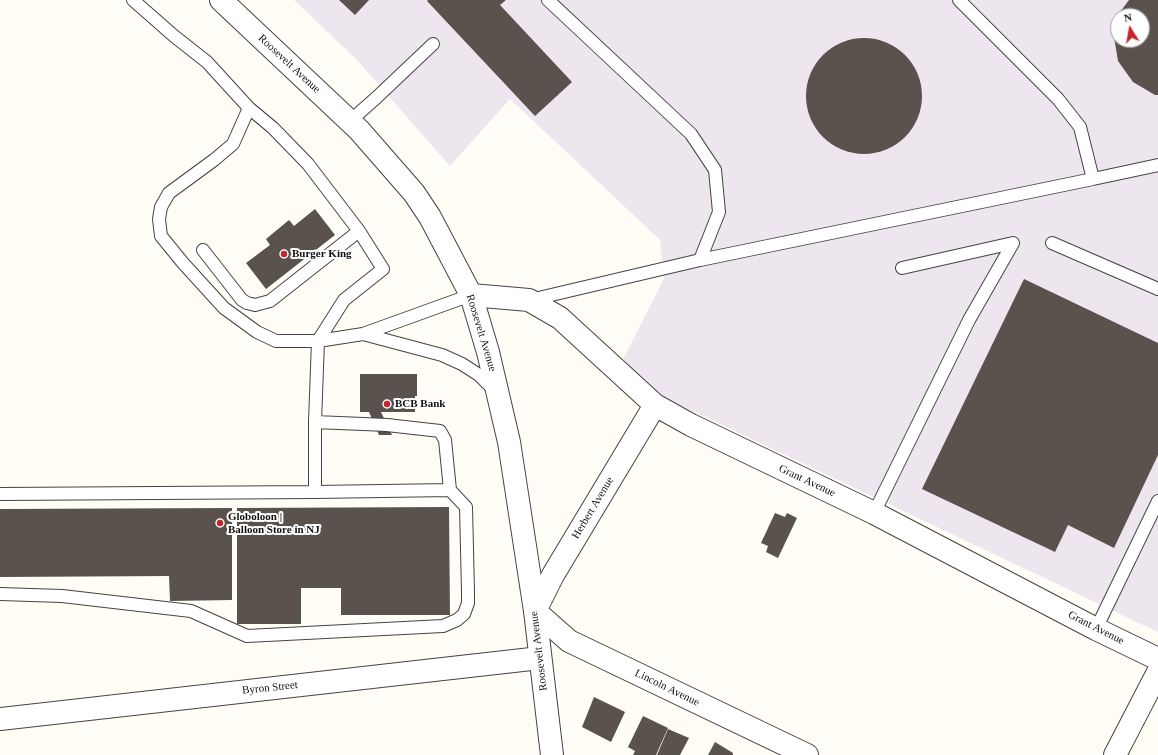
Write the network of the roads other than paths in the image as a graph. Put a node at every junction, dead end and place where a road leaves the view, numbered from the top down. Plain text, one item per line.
1 (133, 0) edge
2 (221, 0) edge
3 (548, 0) edge
4 (959, 0) edge
5 (433, 44) dead end
6 (250, 108) junction
7 (350, 121) junction
8 (1158, 165) edge
9 (1093, 179) junction
10 (359, 230) junction
11 (1052, 243) dead end
12 (203, 250) dead end
13 (700, 260) junction
14 (902, 268) dead end
15 (1158, 289) edge
16 (471, 295) junction
17 (529, 300) junction
18 (363, 334) junction
19 (318, 341) junction
20 (498, 393) junction
21 (655, 405) junction
22 (315, 422) junction
23 (450, 490) junction
24 (315, 492) junction
25 (0, 494) edge
26 (1158, 501) edge
27 (874, 513) junction
28 (0, 594) edge
29 (535, 611) junction
30 (1096, 629) junction
31 (540, 658) junction
32 (1158, 659) edge
33 (1158, 672) edge
34 (0, 719) edge
35 (552, 755) edge
36 (807, 755) edge
37 (1116, 755) edge

1 - 6 lane
2 - 7 street, Roosevelt Avenue
3 - 13 lane
4 - 9 lane
5 - 7 lane
6 - 10 lane
6 - 19 lane
7 - 16 street, Roosevelt Avenue
8 - 9 lane
9 - 13 lane
10 - 12 lane
10 - 19 lane
11 - 15 lane
13 - 17 lane
14 - 27 lane
16 - 17 street, Grant Avenue
16 - 18 lane
16 - 20 street, Roosevelt Avenue
17 - 21 street, Grant Avenue
18 - 19 lane
18 - 20 lane
19 - 22 lane
20 - 29 street, Roosevelt Avenue
21 - 27 street, Grant Avenue
21 - 29 street, Herbert Avenue
22 - 23 lane
22 - 24 lane
23 - 24 lane
23 - 28 lane
24 - 25 lane
26 - 30 lane
27 - 30 street, Grant Avenue
29 - 31 street, Roosevelt Avenue
29 - 36 street, Lincoln Avenue
30 - 32 street, Grant Avenue
31 - 34 street, Byron Street
31 - 35 street, Roosevelt Avenue
33 - 37 street

